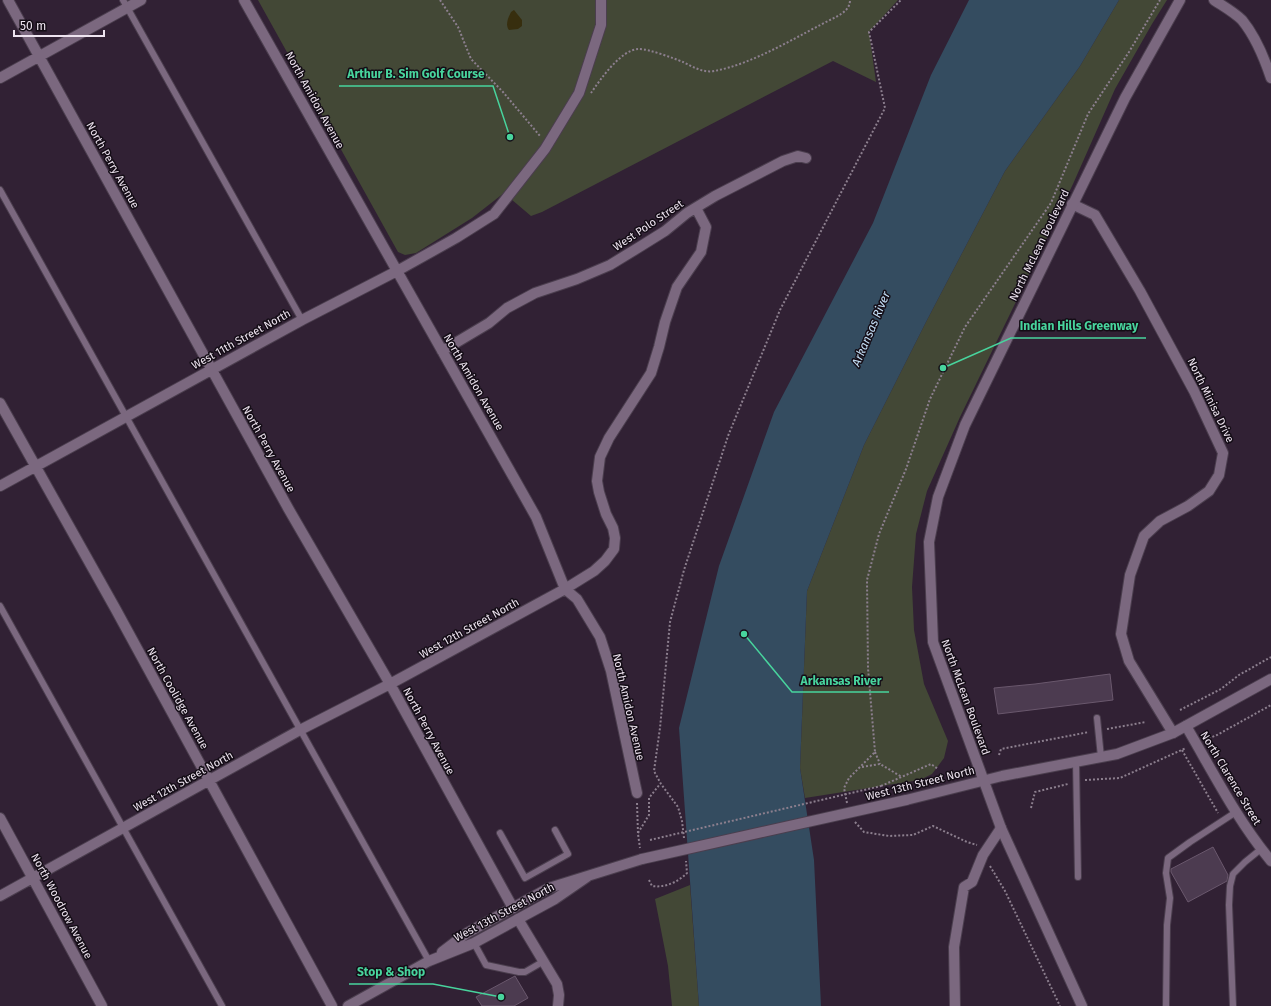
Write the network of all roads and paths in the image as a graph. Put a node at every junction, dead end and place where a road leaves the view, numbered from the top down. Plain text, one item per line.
1 (8, 0) edge
2 (141, 0) edge
3 (244, 0) edge
4 (440, 0) edge
5 (601, 0) edge
6 (850, 0) edge
7 (901, 0) edge
8 (1160, 0) edge
9 (1180, 0) edge
10 (1214, 0) edge
11 (125, 4) edge
12 (39, 56) junction
13 (1271, 77) edge
14 (0, 78) edge
15 (587, 99) dead end
16 (547, 145) junction
17 (806, 158) dead end
18 (0, 190) edge
19 (1072, 204) junction
20 (696, 208) junction
21 (397, 271) junction
22 (302, 320) junction
23 (442, 351) junction
24 (211, 369) junction
25 (0, 403) edge
26 (125, 417) junction
27 (35, 467) junction
28 (0, 486) edge
29 (565, 589) junction
30 (0, 606) edge
31 (1271, 657) edge
32 (1271, 679) edge
33 (390, 684) junction
34 (1271, 705) edge
35 (1180, 710) dead end
36 (1097, 718) dead end
37 (1146, 722) dead end
38 (1186, 726) junction
39 (300, 730) junction
40 (1098, 731) junction
41 (1174, 733) junction
42 (1197, 744) junction
43 (1182, 750) junction
44 (875, 752) junction
45 (999, 756) dead end
46 (1101, 757) junction
47 (1076, 762) junction
48 (880, 764) junction
49 (861, 768) junction
50 (938, 769) dead end
51 (902, 777) junction
52 (209, 780) junction
53 (984, 780) junction
54 (1076, 782) junction
55 (661, 784) junction
56 (637, 793) joint
57 (1031, 808) dead end
58 (848, 809) dead end
59 (1236, 812) junction
60 (0, 818) edge
61 (1223, 820) junction
62 (854, 821) dead end
63 (123, 828) junction
64 (1001, 828) junction
65 (555, 830) dead end
66 (500, 833) dead end
67 (638, 834) junction
68 (650, 840) dead end
69 (684, 843) dead end
70 (1261, 849) junction
71 (984, 855) junction
72 (685, 858) dead end
73 (642, 860) junction
74 (1271, 861) edge
75 (1078, 877) dead end
76 (33, 878) junction
77 (587, 878) junction
78 (649, 880) dead end
79 (0, 896) edge
80 (512, 908) junction
81 (518, 919) junction
82 (474, 943) junction
83 (544, 961) junction
84 (429, 962) junction
85 (102, 1006) edge
86 (222, 1006) edge
87 (332, 1006) edge
88 (348, 1006) edge
89 (558, 1006) edge
90 (955, 1006) edge
91 (1060, 1006) edge
92 (1082, 1006) edge
93 (1166, 1006) edge
94 (1233, 1006) edge

1 - 12 street, North Perry Avenue
2 - 11 street
3 - 21 street, North Amidon Avenue
4 - 16 path
5 - 16 street
6 - 15 path
7 - 55 path
8 - 44 path
9 - 19 street, North McLean Boulevard
10 - 13 street
11 - 12 street
11 - 22 lane
12 - 14 street
12 - 24 street, North Perry Avenue
16 - 21 street, West 11th Street North
17 - 20 street, West Polo Street
18 - 26 lane
19 - 41 street, North Minisa Drive
19 - 53 street, North McLean Boulevard
20 - 23 street, West Polo Street
20 - 29 street, West 12th Street North
21 - 22 street, West 11th Street North
21 - 23 street, North Amidon Avenue
22 - 24 street, West 11th Street North
23 - 29 street, North Amidon Avenue
24 - 26 street, West 11th Street North
24 - 33 street, North Perry Avenue
25 - 27 street, North Coolidge Avenue
26 - 27 street, West 11th Street North
26 - 39 lane
27 - 28 street, West 11th Street North
27 - 52 street, North Coolidge Avenue
29 - 33 street, West 12th Street North
29 - 56 street, North Amidon Avenue
30 - 63 lane
31 - 35 path
32 - 38 street, West 13th Street North
33 - 39 street, West 12th Street North
33 - 80 street, North Perry Avenue
34 - 42 path
36 - 40 lane
37 - 40 path
38 - 41 street, West 13th Street North
38 - 42 street, North Clarence Street
39 - 52 street, West 12th Street North
39 - 84 lane
40 - 45 path
40 - 46 lane
41 - 46 street, West 13th Street North
42 - 43 path
42 - 59 street, North Clarence Street
43 - 54 path
43 - 61 path
44 - 48 path
44 - 49 path
46 - 47 street, West 13th Street North
47 - 53 street, West 13th Street North
47 - 54 lane
48 - 49 path
48 - 51 path
49 - 58 path
50 - 51 path
51 - 68 path, bridge
52 - 63 street, West 12th Street North
52 - 87 street, North Coolidge Avenue
53 - 64 street, North McLean Boulevard
53 - 73 street, West 13th Street North, bridge
54 - 57 path
54 - 75 lane
55 - 67 path
55 - 69 path
56 - 67 path
59 - 61 lane
59 - 70 street, North Clarence Street
60 - 76 street, North Woodrow Avenue
61 - 93 lane
62 - 71 path
63 - 76 street, West 12th Street North
63 - 86 lane
64 - 71 street
64 - 92 street, North McLean Boulevard
65 - 66 lane
67 - 73 path
70 - 74 street, North Clarence Street
70 - 94 lane
71 - 90 street
71 - 91 path
72 - 78 path
73 - 77 street, West 13th Street North
76 - 79 street, West 12th Street North
76 - 85 street, North Woodrow Avenue
77 - 80 street, West 13th Street North
77 - 81 street, West 13th Street North
80 - 84 street, West 13th Street North
81 - 82 street, West 13th Street North
81 - 83 street
82 - 83 lane
82 - 84 street, West 13th Street North
83 - 89 street
84 - 88 street, West 13th Street North

